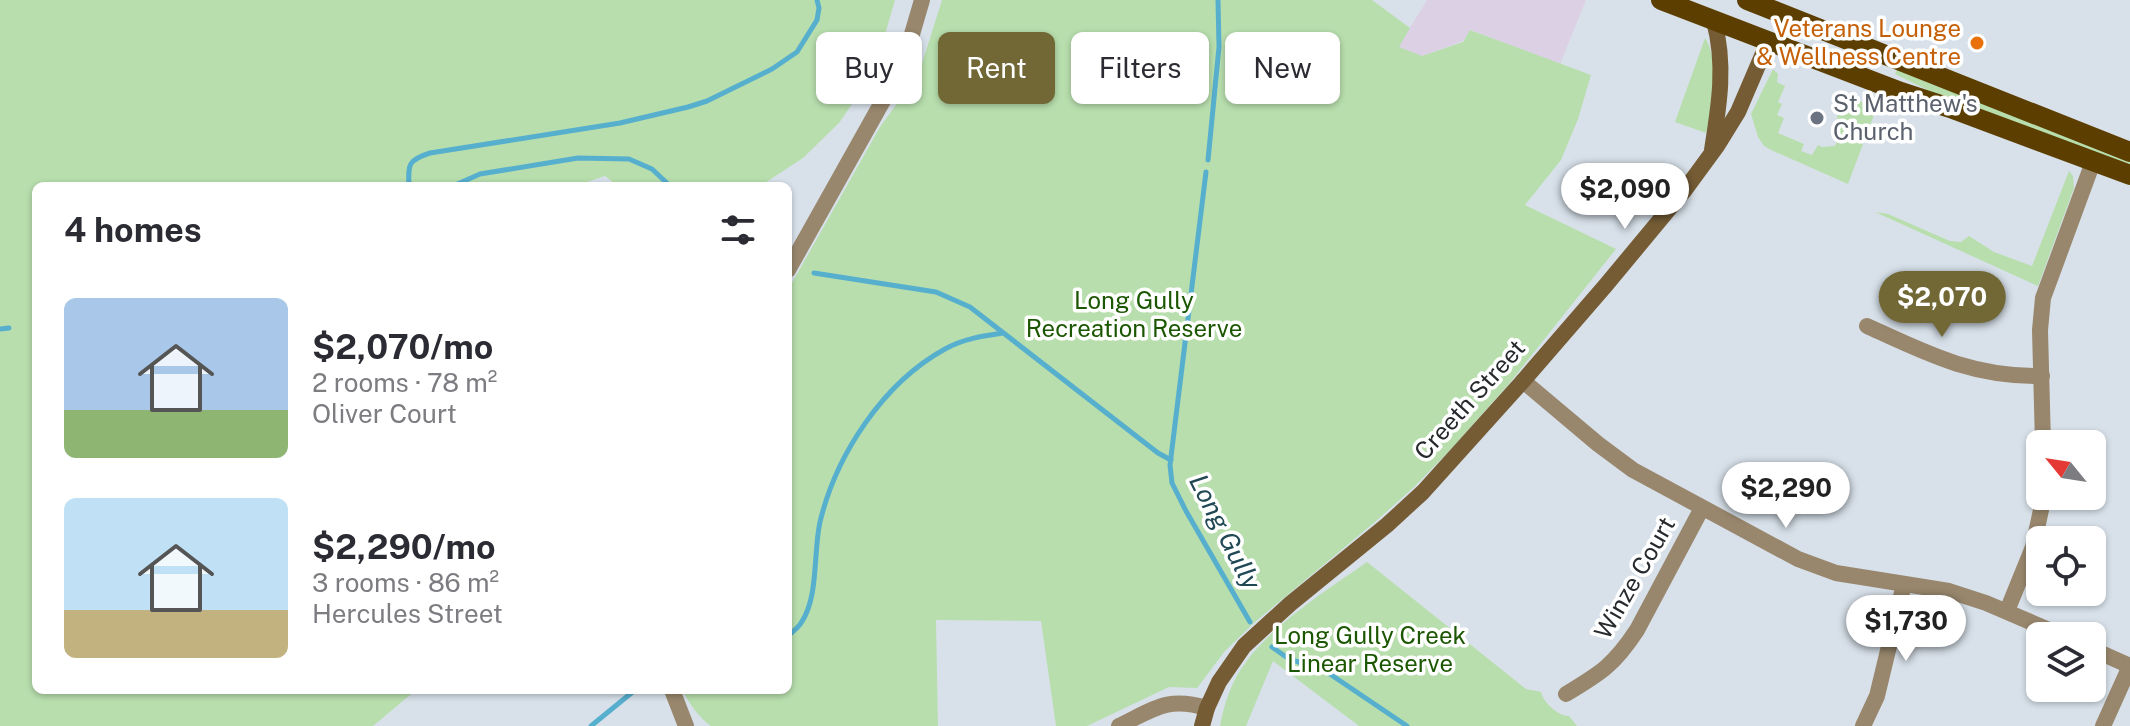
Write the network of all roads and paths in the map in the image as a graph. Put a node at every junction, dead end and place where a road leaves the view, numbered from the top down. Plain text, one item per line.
1 (922, 0) edge
2 (1661, 0) edge
3 (1747, 0) edge
4 (1780, 13) junction
5 (1714, 21) junction
6 (1768, 42) junction
7 (2130, 152) edge
8 (1711, 155) junction
9 (2093, 162) junction
10 (2130, 175) edge
11 (792, 263) edge
12 (1867, 326) dead end
13 (2042, 376) junction
14 (1523, 381) junction
15 (2043, 430) edge
16 (1702, 508) junction
17 (2041, 510) edge
18 (1904, 584) junction
19 (2007, 611) junction
20 (2032, 622) edge
21 (2106, 655) edge
22 (2130, 666) edge
23 (674, 694) edge
24 (1566, 694) dead end
25 (1207, 708) junction
26 (686, 726) edge
27 (1119, 726) edge
28 (1202, 726) edge
29 (1863, 726) edge
30 (2103, 726) edge

1 - 11 street
2 - 5 main road
3 - 4 main road
4 - 6 main road, Creeth Street
4 - 7 main road
5 - 6 main road
5 - 8 main road
6 - 8 main road, Creeth Street
6 - 9 main road
8 - 14 main road, Creeth Street
9 - 10 main road
9 - 13 street
12 - 13 street
13 - 15 street
14 - 16 street
14 - 25 main road, Creeth Street
16 - 18 street
16 - 24 street, Winze Court
17 - 19 street
18 - 19 street
18 - 29 street
19 - 20 street
21 - 22 street
22 - 30 street
23 - 26 street
25 - 27 street
25 - 28 main road, Creeth Street

